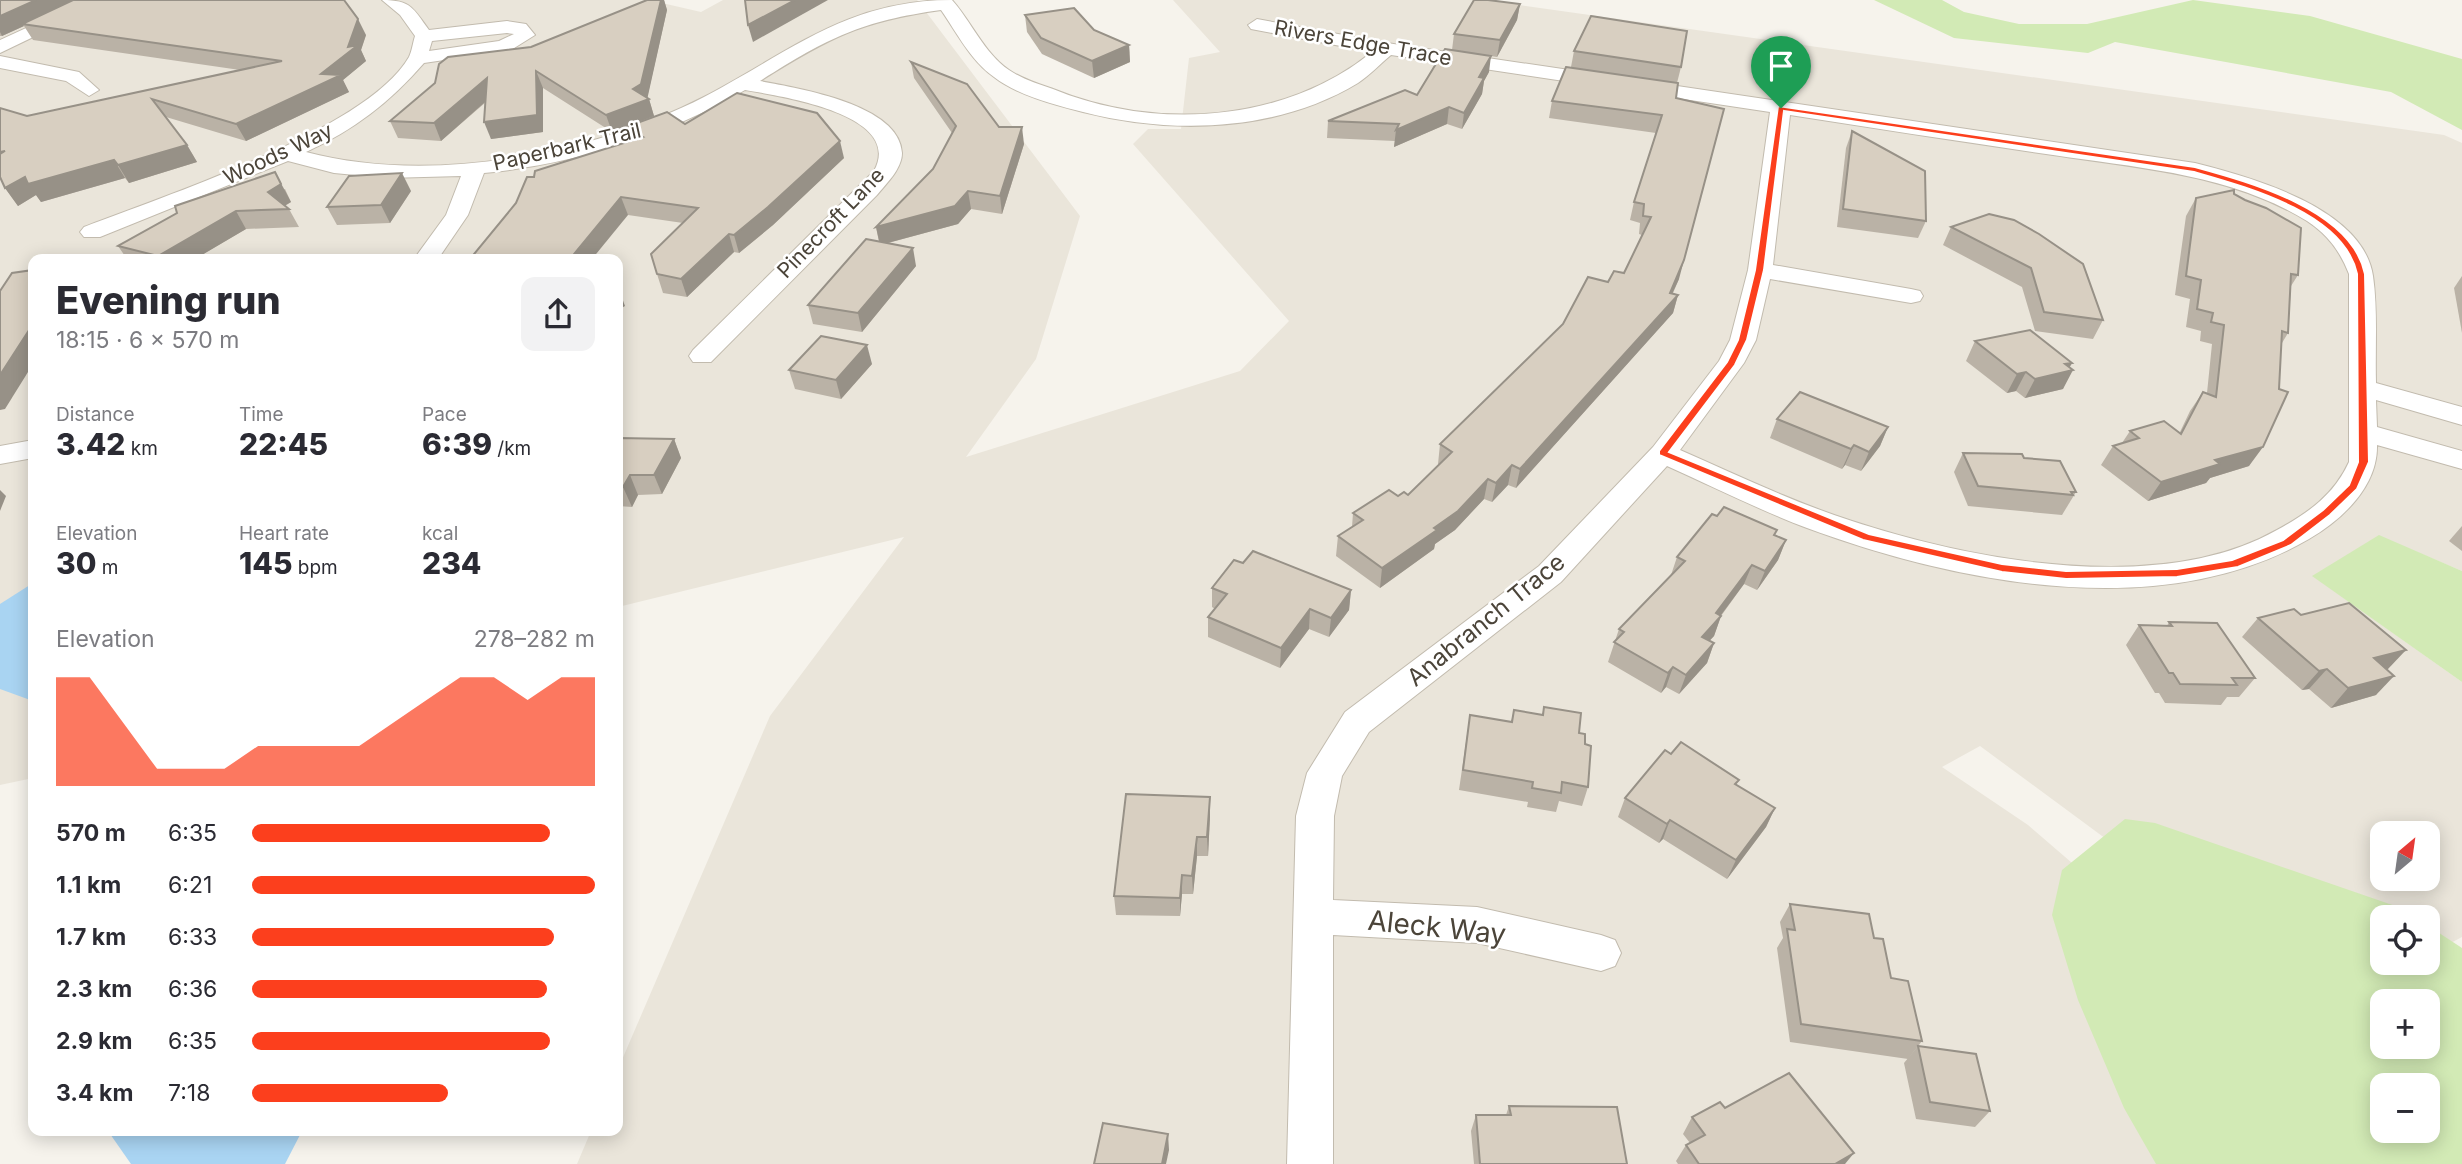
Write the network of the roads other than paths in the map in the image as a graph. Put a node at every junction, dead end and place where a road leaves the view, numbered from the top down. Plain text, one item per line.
1 (101, 0) edge
2 (391, 0) edge
3 (945, 2) edge
4 (1257, 25) dead end
5 (424, 36) junction
6 (0, 47) edge
7 (1387, 49) junction
8 (418, 58) junction
9 (0, 62) edge
10 (742, 83) junction
11 (89, 90) dead end
12 (1781, 108) junction
13 (286, 154) junction
14 (475, 168) junction
15 (92, 232) dead end
16 (430, 254) edge
17 (1760, 270) junction
18 (1911, 296) dead end
19 (702, 356) dead end
20 (2362, 388) junction
21 (2462, 416) edge
22 (2363, 432) junction
23 (28, 450) edge
24 (1663, 453) junction
25 (0, 455) edge
26 (2462, 460) edge
27 (1314, 916) junction
28 (1601, 953) dead end
29 (1310, 1164) edge

1 - 6 street
2 - 5 street
3 - 7 street
3 - 10 street, Paperbark Trail
4 - 7 street, Rivers Edge Trace
5 - 8 street, Woods Way
5 - 8 street
7 - 12 street, Rivers Edge Trace
8 - 13 street, Woods Way
9 - 11 street
10 - 14 street, Paperbark Trail
10 - 19 street, Pinecroft Lane
12 - 17 street, Anabranch Trace
12 - 20 street, Rivers Edge Trace
13 - 14 street, Paperbark Trail
13 - 15 street, Woods Way
14 - 16 street
17 - 18 street
17 - 24 street, Anabranch Trace
20 - 21 street
20 - 22 street, Rivers Edge Trace
22 - 24 street, Rivers Edge Trace
22 - 26 street
23 - 25 street
24 - 27 street, Anabranch Trace
27 - 28 street, Aleck Way
27 - 29 street, Anabranch Trace

